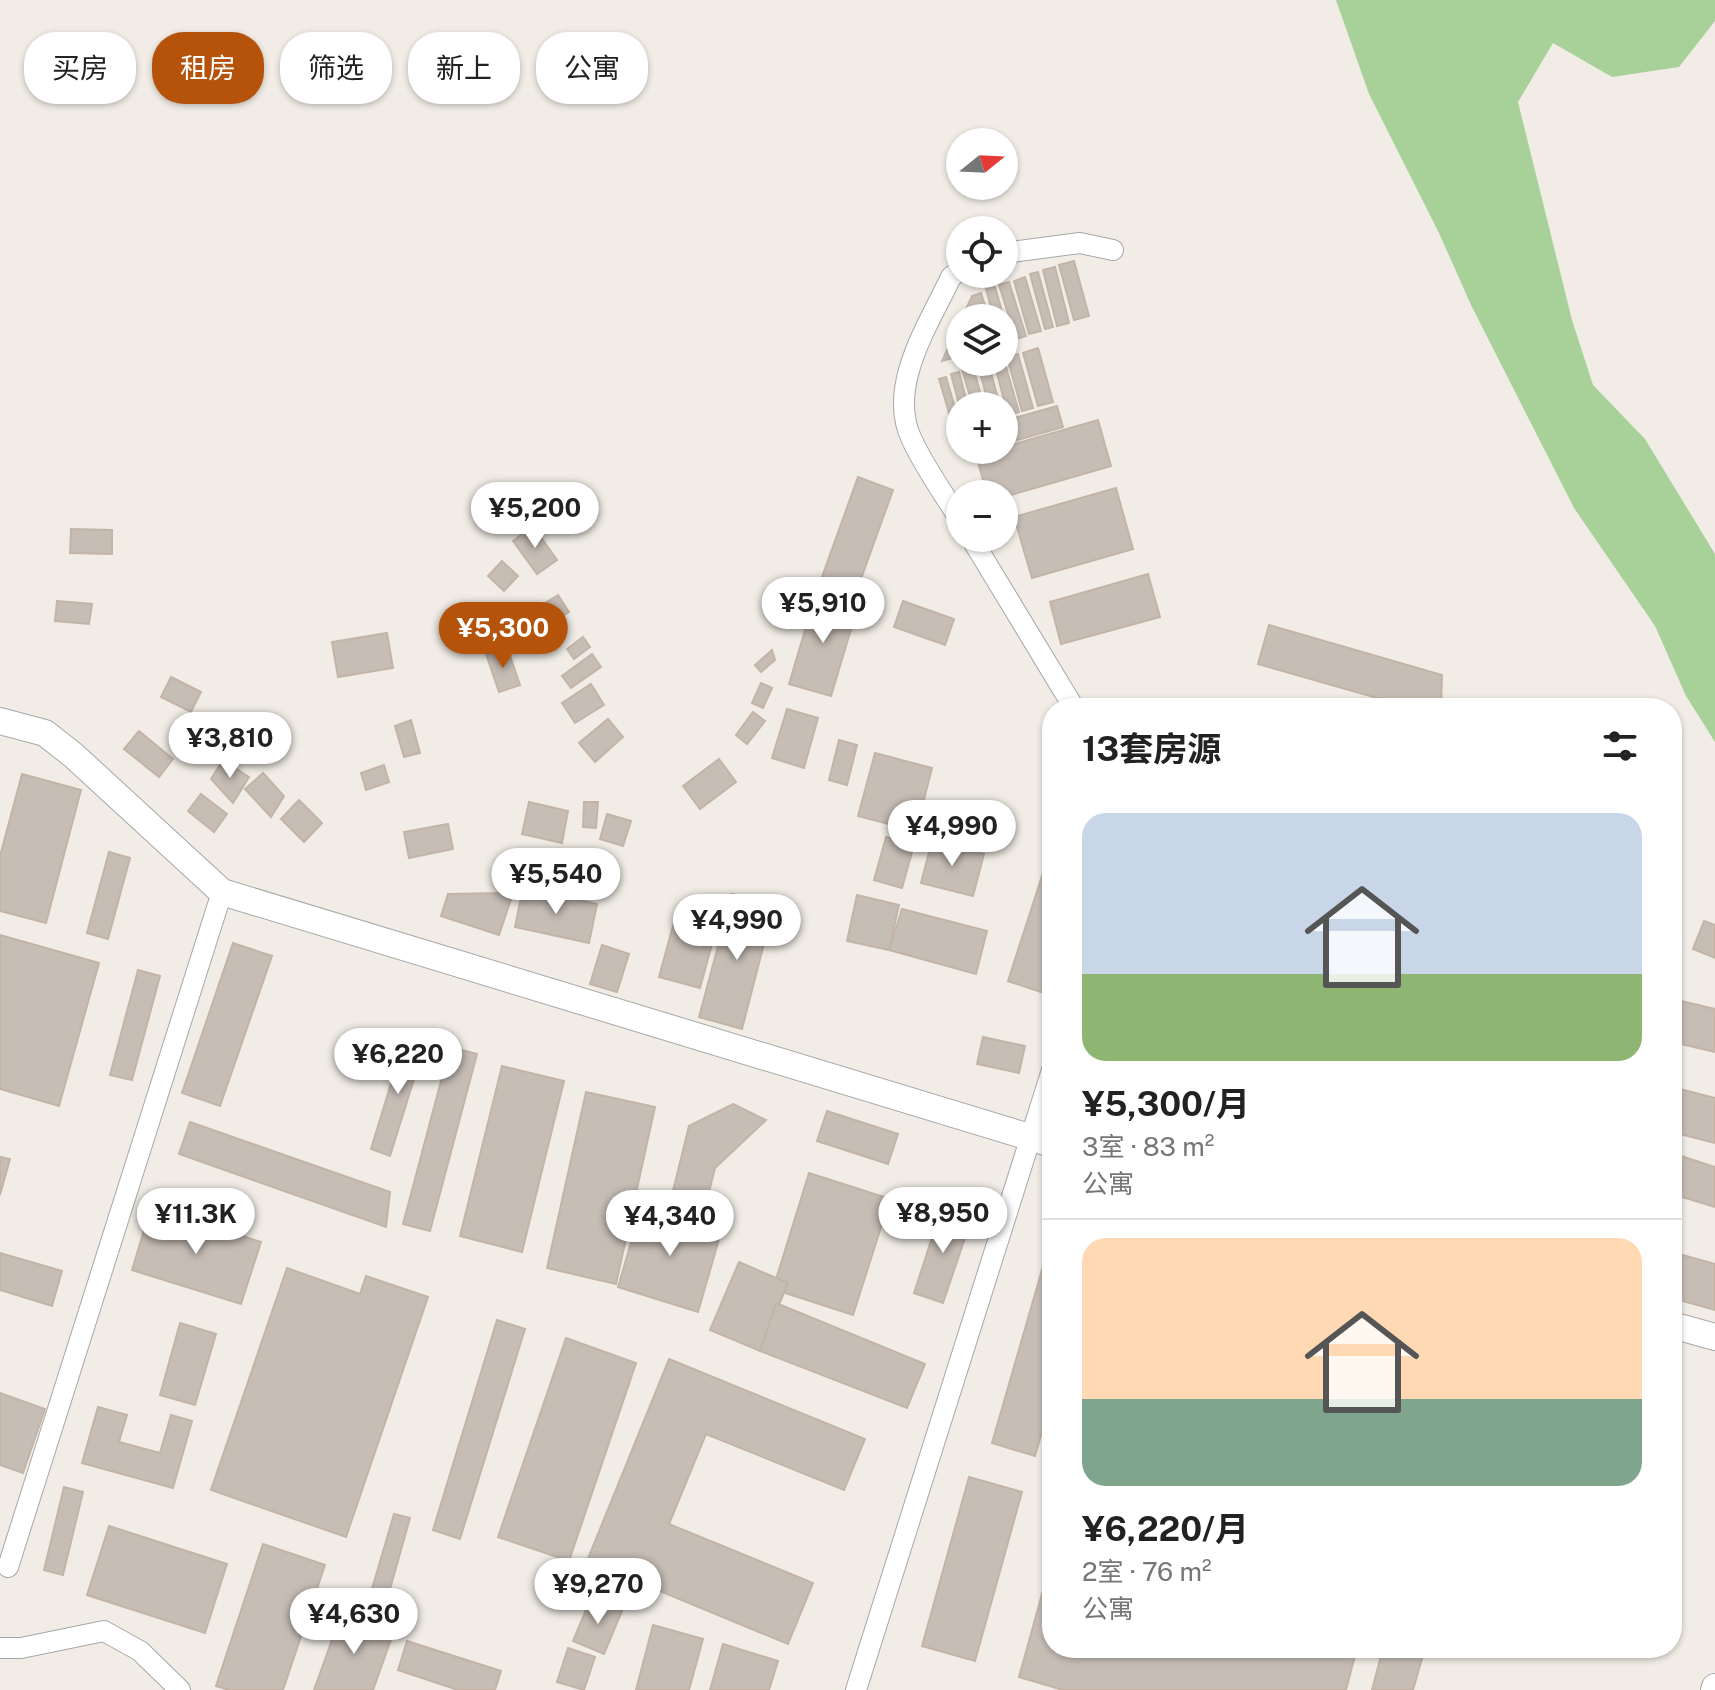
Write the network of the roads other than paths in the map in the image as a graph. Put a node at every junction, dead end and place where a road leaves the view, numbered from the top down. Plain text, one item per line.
1 (1113, 250) dead end
2 (1018, 251) edge
3 (946, 288) edge
4 (946, 497) edge
5 (979, 552) edge
6 (1068, 698) edge
7 (0, 721) edge
8 (222, 892) junction
9 (1042, 1141) edge
10 (1682, 1328) edge
11 (1715, 1337) edge
12 (8, 1567) dead end
13 (0, 1648) edge
14 (180, 1690) edge
15 (856, 1690) edge

1 - 2 street
3 - 4 street
5 - 6 street
7 - 8 street
8 - 9 street
8 - 12 street
9 - 15 street
10 - 11 street
13 - 14 street

